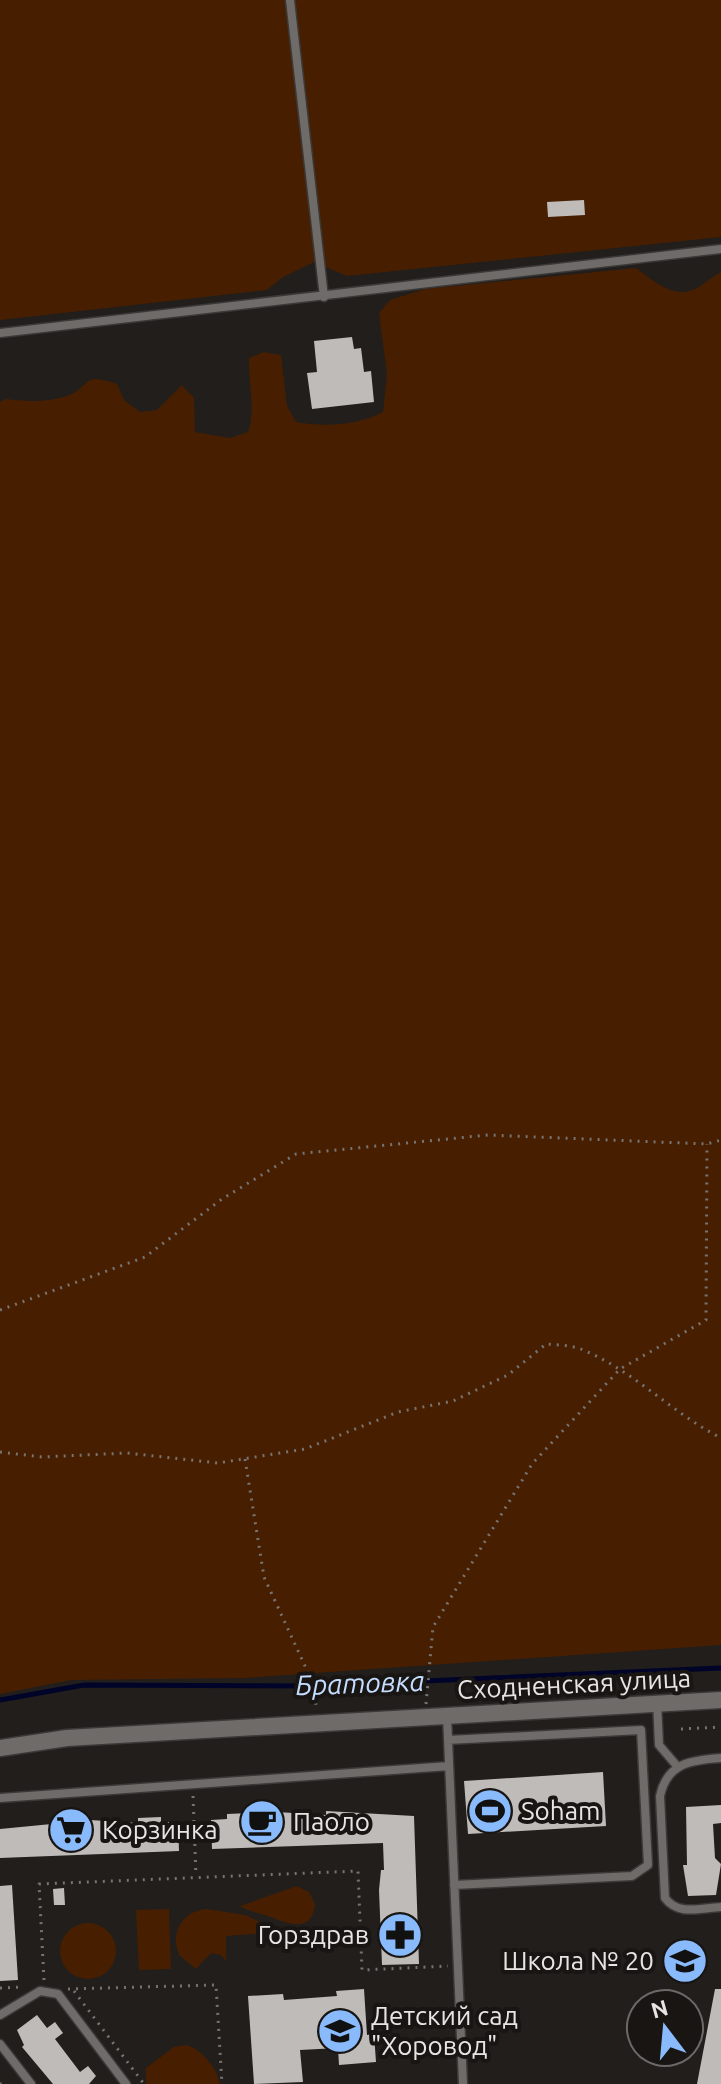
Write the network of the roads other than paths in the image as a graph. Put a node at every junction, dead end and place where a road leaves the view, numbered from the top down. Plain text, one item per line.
1 (290, 0) edge
2 (721, 249) edge
3 (324, 297) junction
4 (0, 333) edge
5 (721, 1700) edge
6 (657, 1702) junction
7 (447, 1715) junction
8 (448, 1740) junction
9 (0, 1748) edge
10 (721, 1758) edge
11 (449, 1766) junction
12 (677, 1766) junction
13 (0, 1798) edge
14 (454, 1885) junction
15 (721, 1907) edge
16 (0, 2015) edge
17 (0, 2044) edge
18 (31, 2084) edge
19 (126, 2084) edge
20 (463, 2084) edge

1 - 3 lane
2 - 3 lane
3 - 4 lane
5 - 6 street, Сходненская улица
6 - 7 street, Сходненская улица
6 - 12 lane
7 - 8 lane
7 - 9 street, Сходненская улица
8 - 11 lane
8 - 14 lane
10 - 12 lane
11 - 13 lane
11 - 14 lane
12 - 15 lane
14 - 20 lane
16 - 19 lane
17 - 18 lane

